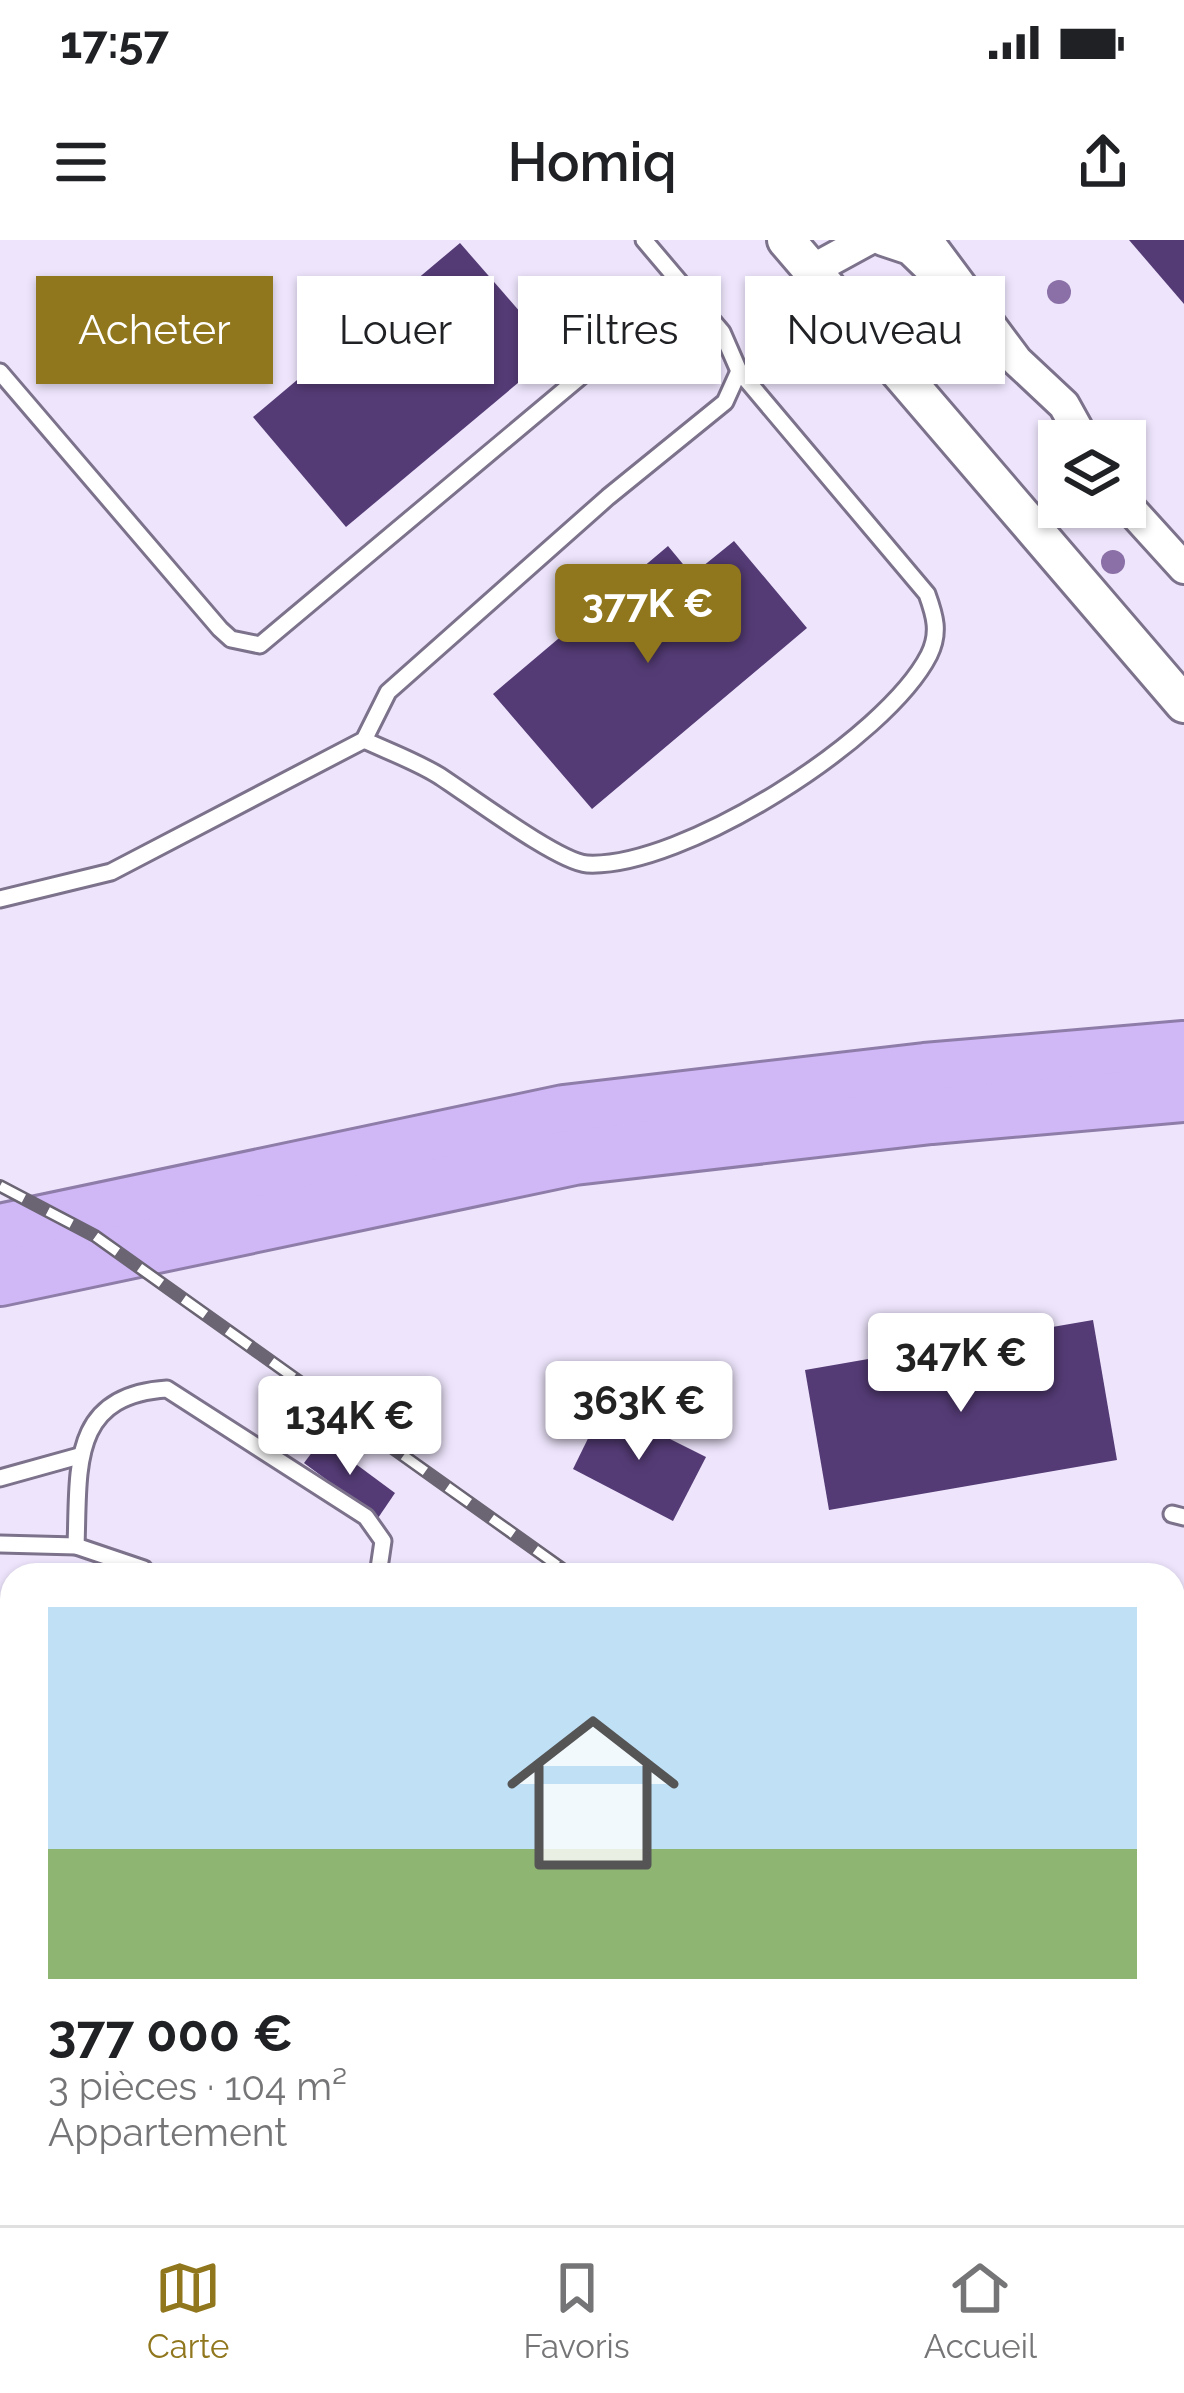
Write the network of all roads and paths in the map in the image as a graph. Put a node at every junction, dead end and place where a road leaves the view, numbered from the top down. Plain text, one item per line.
1 (644, 240) edge
2 (786, 240) edge
3 (867, 240) edge
4 (884, 240) edge
5 (946, 240) edge
6 (928, 241) edge
7 (812, 270) junction
8 (675, 276) edge
9 (939, 276) edge
10 (953, 276) edge
11 (721, 331) edge
12 (1005, 345) edge
13 (739, 371) junction
14 (0, 372) edge
15 (574, 384) edge
16 (1072, 420) edge
17 (1146, 526) edge
18 (1184, 568) edge
19 (1183, 702) edge
20 (364, 740) junction
21 (0, 899) edge
22 (1184, 1049) edge
23 (1184, 1094) edge
24 (0, 1232) edge
25 (0, 1278) edge
26 (79, 1456) junction
27 (0, 1478) edge
28 (0, 1544) edge
29 (76, 1546) junction
30 (122, 1563) edge
31 (380, 1563) edge

1 - 8 lane
2 - 7 street
3 - 7 street
4 - 9 street
5 - 6 street
6 - 10 street
7 - 19 street
11 - 13 lane
12 - 16 street
13 - 20 lane
13 - 20 lane
14 - 15 lane
17 - 18 street
20 - 21 lane
22 - 24 highway
23 - 25 highway
26 - 27 lane
26 - 29 lane
26 - 31 lane
28 - 29 lane
29 - 30 lane

